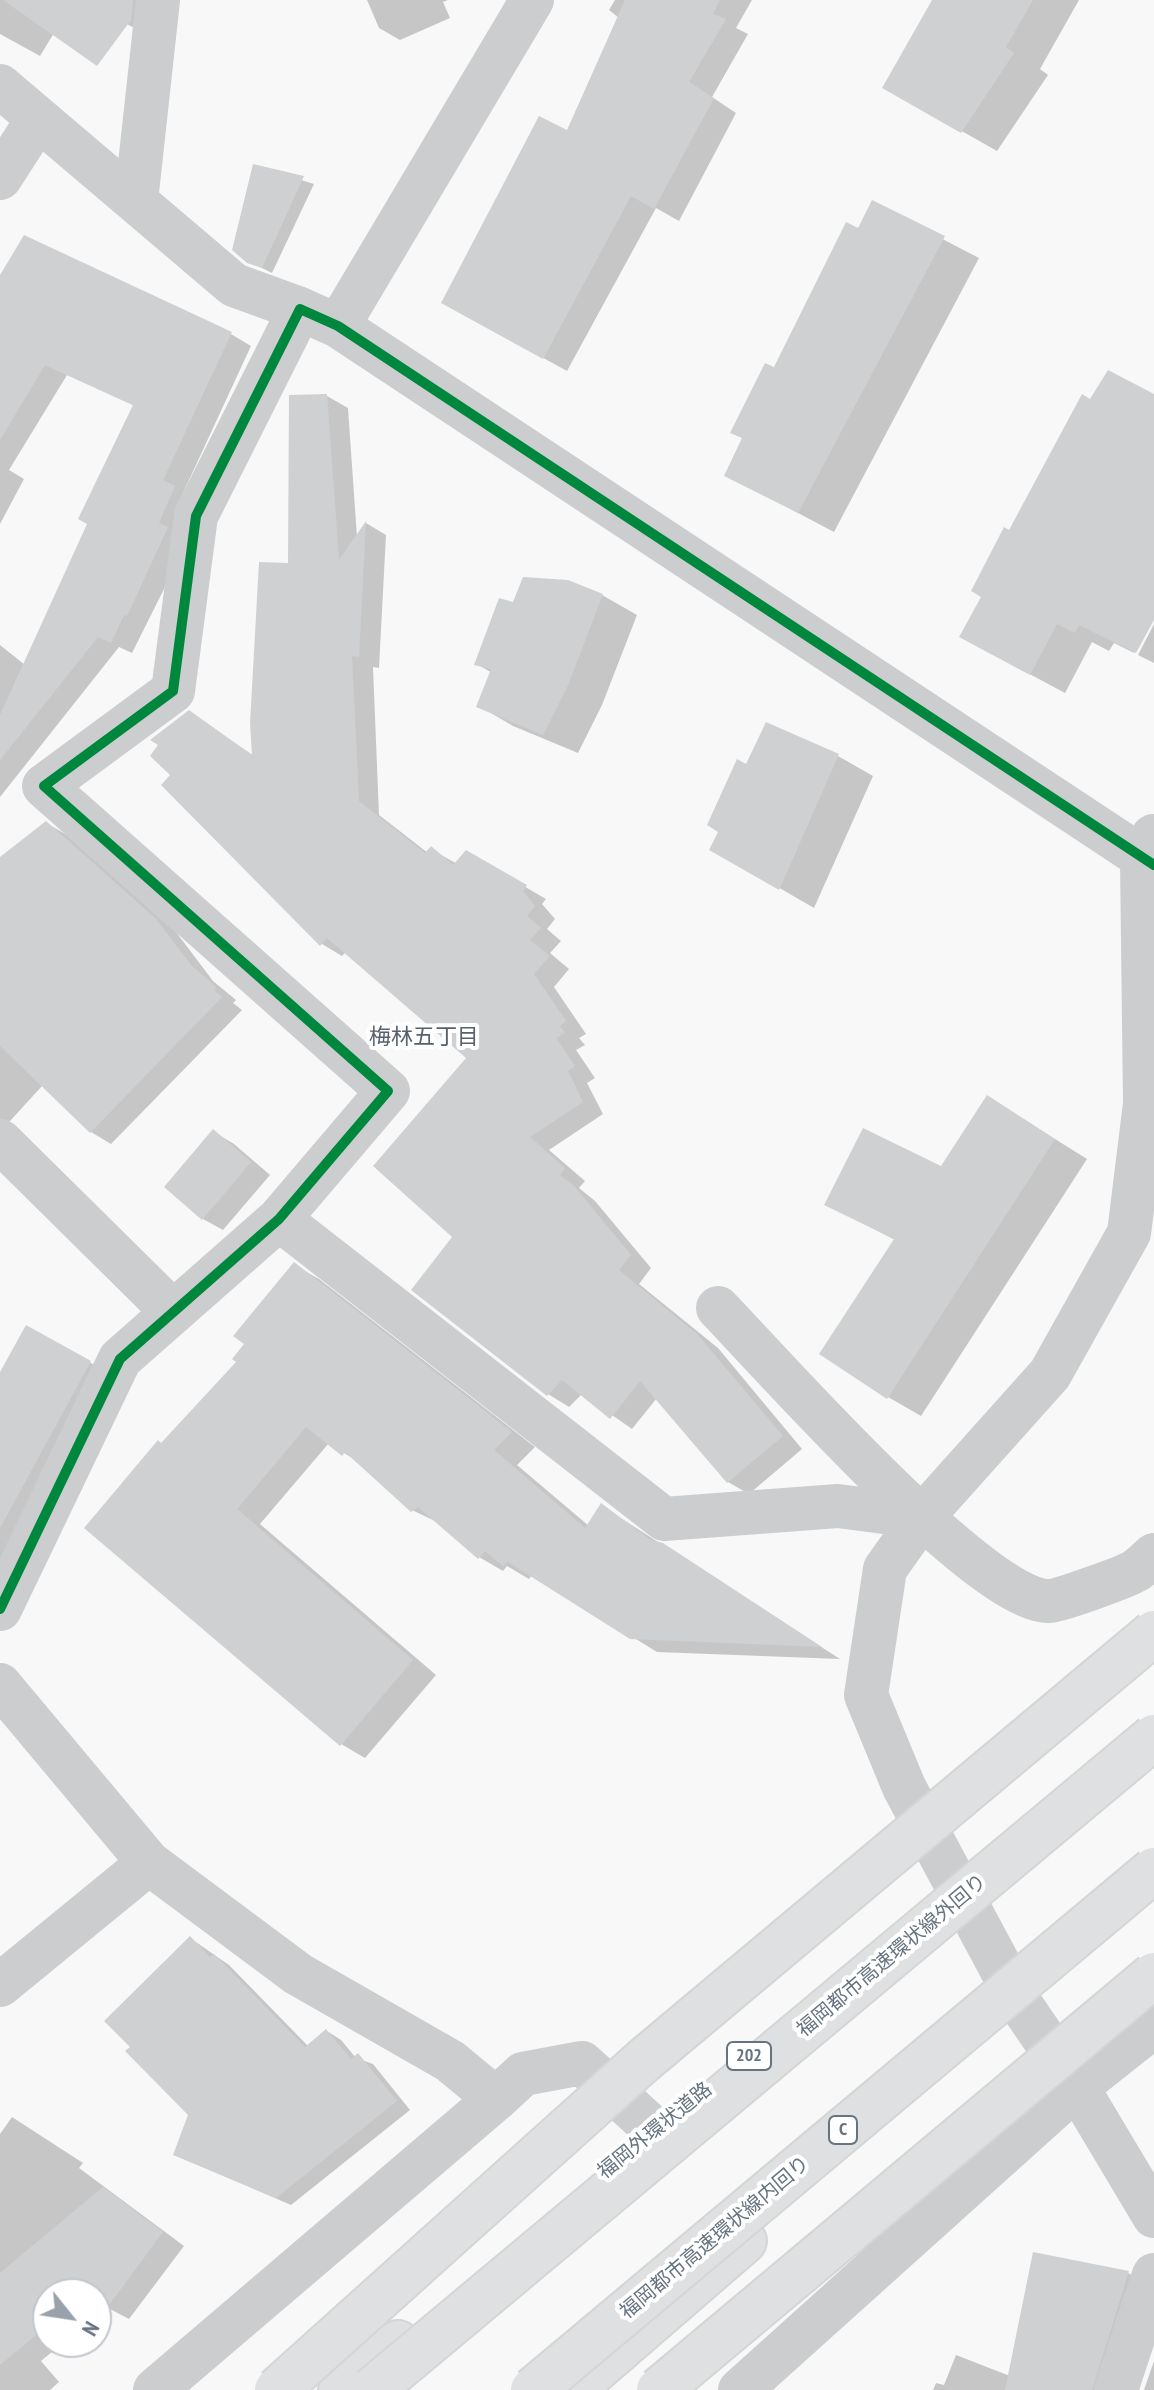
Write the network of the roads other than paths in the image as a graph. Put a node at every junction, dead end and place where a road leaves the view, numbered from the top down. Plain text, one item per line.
1 (158, 0) edge
2 (532, 0) edge
3 (0, 86) edge
4 (38, 119) junction
5 (0, 178) edge
6 (136, 201) junction
7 (319, 318) junction
8 (1150, 853) edge
9 (0, 1141) edge
10 (279, 1219) junction
11 (718, 1308) dead end
12 (172, 1311) junction
13 (922, 1517) junction
14 (1154, 1555) edge
15 (0, 1609) edge
16 (1154, 1633) edge
17 (0, 1685) edge
18 (1154, 1719) edge
19 (1154, 1737) edge
20 (149, 1863) junction
21 (1154, 1870) edge
22 (1154, 1886) edge
23 (958, 1892) junction
24 (1154, 1975) edge
25 (0, 1985) edge
26 (1019, 2002) junction
27 (1154, 2026) edge
28 (1077, 2087) junction
29 (496, 2099) junction
30 (655, 2130) junction
31 (1154, 2216) edge
32 (1154, 2275) edge
33 (155, 2390) edge
34 (277, 2390) edge
35 (341, 2390) edge
36 (372, 2390) edge
37 (533, 2390) edge
38 (572, 2390) edge
39 (659, 2390) edge
40 (740, 2390) edge
41 (1116, 2390) edge

1 - 6 street
2 - 7 street
3 - 4 street
4 - 5 street
4 - 6 street
6 - 7 street
7 - 8 street
7 - 10 street
8 - 13 street
9 - 12 street
10 - 12 street
10 - 13 street
11 - 13 street
12 - 15 street
13 - 14 street
13 - 23 street
16 - 34 highway, bridge
17 - 20 street
18 - 23 highway, 福岡外環状道路 / 202
19 - 36 highway, 福岡都市高速環状線外回り, bridge
20 - 25 street
20 - 29 street
21 - 37 highway, 福岡都市高速環状線内回り / C, bridge
22 - 26 highway
23 - 26 street
23 - 30 highway, 福岡外環状道路 / 202
24 - 39 highway, bridge
26 - 28 street
26 - 38 highway
27 - 28 street
28 - 31 street
28 - 40 street
29 - 30 street
29 - 33 street
30 - 35 highway, 福岡外環状道路 / 202
32 - 41 street

